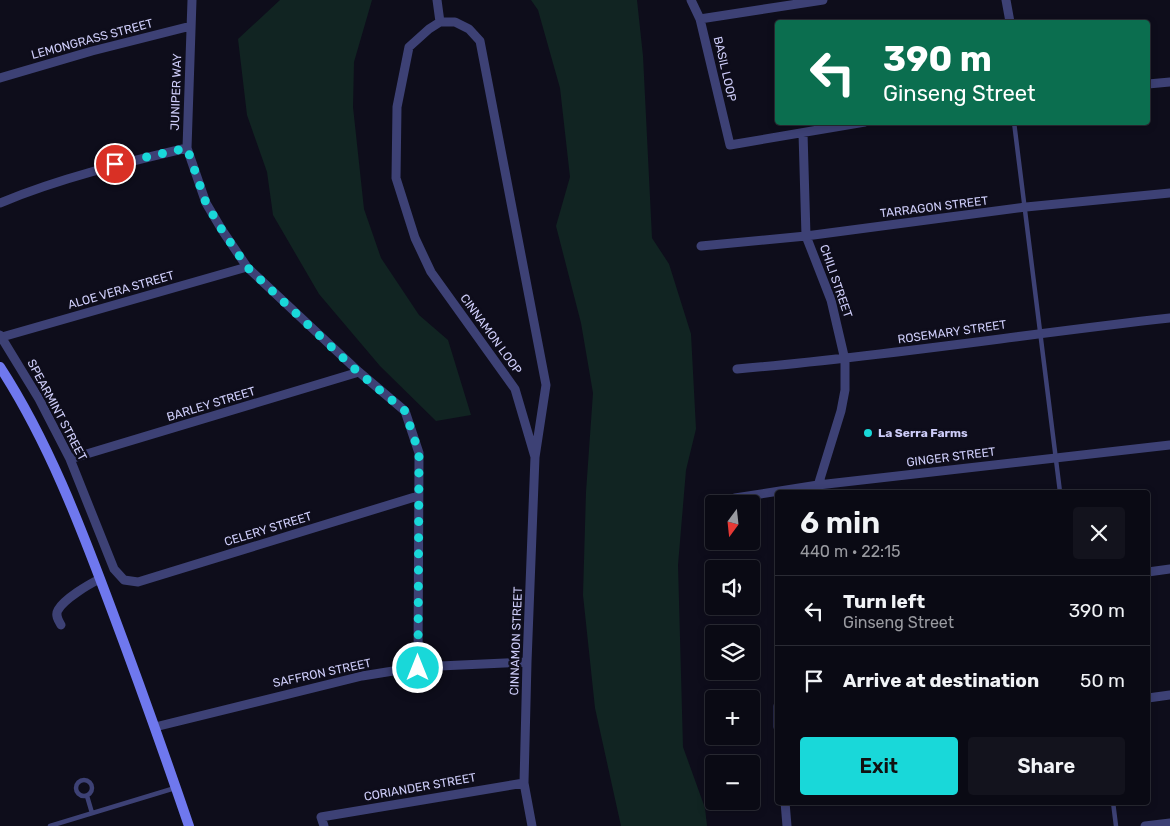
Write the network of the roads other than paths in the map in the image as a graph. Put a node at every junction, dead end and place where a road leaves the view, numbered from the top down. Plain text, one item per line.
1 (192, 0) edge
2 (437, 0) edge
3 (692, 0) edge
4 (823, 0) edge
5 (1006, 0) edge
6 (700, 19) junction
7 (1010, 20) edge
8 (440, 22) junction
9 (191, 26) junction
10 (0, 78) edge
11 (1170, 82) edge
12 (1150, 84) edge
13 (848, 125) edge
14 (1014, 125) edge
15 (803, 133) junction
16 (187, 148) junction
17 (1170, 193) edge
18 (0, 203) edge
19 (1026, 207) junction
20 (806, 236) junction
21 (701, 246) dead end
22 (247, 267) junction
23 (1170, 318) edge
24 (1042, 332) junction
25 (1, 336) edge
26 (845, 360) junction
27 (0, 367) edge
28 (737, 369) dead end
29 (358, 372) junction
30 (1170, 445) edge
31 (1055, 456) junction
32 (535, 457) junction
33 (70, 459) junction
34 (817, 489) edge
35 (1060, 490) edge
36 (775, 494) edge
37 (760, 495) edge
38 (418, 496) junction
39 (1170, 569) edge
40 (1150, 572) edge
41 (100, 579) junction
42 (124, 580) joint
43 (61, 625) dead end
44 (527, 662) junction
45 (418, 668) junction
46 (1170, 695) edge
47 (1150, 698) edge
48 (155, 726) junction
49 (524, 783) junction
50 (176, 788) junction
51 (87, 796) dead end
52 (785, 805) edge
53 (1113, 805) edge
54 (92, 813) junction
55 (1170, 823) edge
56 (50, 826) edge
57 (189, 826) edge
58 (324, 826) edge
59 (532, 826) edge
60 (787, 826) edge
61 (1116, 826) edge
62 (1144, 826) edge

1 - 9 street, JUNIPER WAY
2 - 8 street
3 - 6 street, BASIL LOOP
4 - 6 street
5 - 7 street
6 - 15 street, BASIL LOOP
8 - 32 street, CINNAMON LOOP
8 - 32 street, CINNAMON LOOP
9 - 10 street, LEMONGRASS STREET
9 - 16 street, JUNIPER WAY
11 - 12 street
13 - 15 street
14 - 19 lane
15 - 20 street, CHILI STREET
16 - 18 street
16 - 22 street, JUNIPER WAY
17 - 19 street, TARRAGON STREET
19 - 20 street, TARRAGON STREET
19 - 24 lane
20 - 21 street, TARRAGON STREET
20 - 26 street, CHILI STREET
22 - 25 street, ALOE VERA STREET
22 - 29 street, JUNIPER WAY
23 - 24 street, ROSEMARY STREET
24 - 26 street, ROSEMARY STREET
24 - 31 lane
25 - 33 street, SPEARMINT STREET
26 - 28 street, ROSEMARY STREET
26 - 34 street, CHILI STREET
27 - 41 street
29 - 33 street, BARLEY STREET
29 - 38 street, JUNIPER WAY
30 - 31 street, GINGER STREET
31 - 34 street, GINGER STREET
31 - 35 lane
32 - 44 street, CINNAMON STREET
33 - 42 street, SPEARMINT STREET
36 - 37 street, GINGER STREET
38 - 42 street, CELERY STREET
38 - 45 street, JUNIPER WAY
39 - 40 street
41 - 43 street
41 - 48 street
44 - 45 street, SAFFRON STREET
44 - 49 street, CINNAMON STREET
45 - 48 street, SAFFRON STREET
46 - 47 street
48 - 50 street
49 - 58 street, CORIANDER STREET
49 - 59 street, CINNAMON STREET
50 - 54 lane
50 - 57 street
51 - 54 lane
52 - 60 street
53 - 61 lane
54 - 56 lane
55 - 62 street

